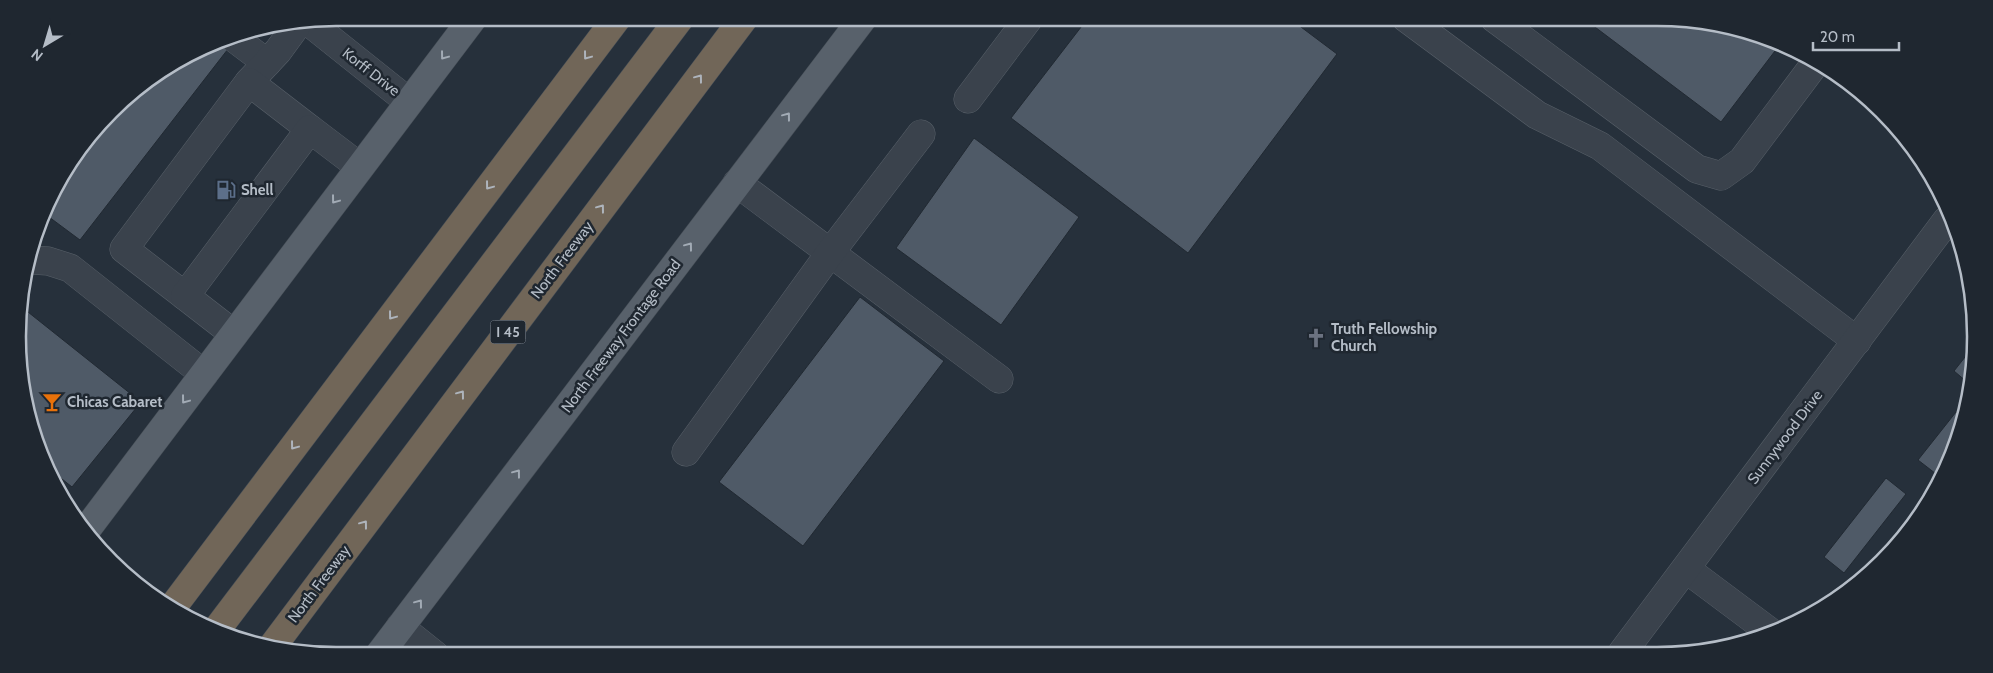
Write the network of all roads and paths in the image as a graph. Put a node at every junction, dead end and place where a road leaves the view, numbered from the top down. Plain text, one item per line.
1 (467, 26) edge
2 (610, 26) edge
3 (674, 26) edge
4 (738, 26) edge
5 (857, 26) edge
6 (1023, 26) edge
7 (1417, 26) edge
8 (1505, 26) edge
9 (315, 27) edge
10 (293, 29) edge
11 (237, 43) edge
12 (1812, 68) edge
13 (258, 73) junction
14 (968, 99) dead end
15 (409, 102) junction
16 (310, 129) junction
17 (921, 134) dead end
18 (360, 167) junction
19 (737, 183) junction
20 (1945, 223) edge
21 (830, 253) junction
22 (36, 260) edge
23 (185, 296) junction
24 (234, 334) junction
25 (1856, 341) junction
26 (204, 374) junction
27 (999, 379) dead end
28 (686, 452) dead end
29 (90, 525) edge
30 (1686, 569) junction
31 (176, 602) edge
32 (221, 624) edge
33 (400, 627) junction
34 (1764, 627) edge
35 (276, 641) edge
36 (385, 647) edge
37 (425, 647) edge
38 (1627, 647) edge

1 -> 15 main road
2 -> 31 highway
3 - 32 highway
35 -> 4 highway, North Freeway / I 45
19 -> 5 main road, North Freeway Frontage Road
6 - 14 street
7 - 25 street
8 - 12 street
9 - 15 street, Korff Drive
10 - 13 street
11 - 13 street
13 - 16 street
13 - 23 street
15 - 18 main road
16 - 18 street
16 - 23 street
17 - 21 street
18 -> 24 main road
19 - 21 street
33 -> 19 main road, North Freeway Frontage Road
20 - 25 street, Sunnywood Drive
21 - 27 street
21 - 28 street
22 - 26 street
23 - 24 street
24 - 26 main road
25 - 30 street, Sunnywood Drive
26 -> 29 main road
30 - 34 street
30 - 38 street, Sunnywood Drive
33 - 36 main road, North Freeway Frontage Road
33 - 37 street

